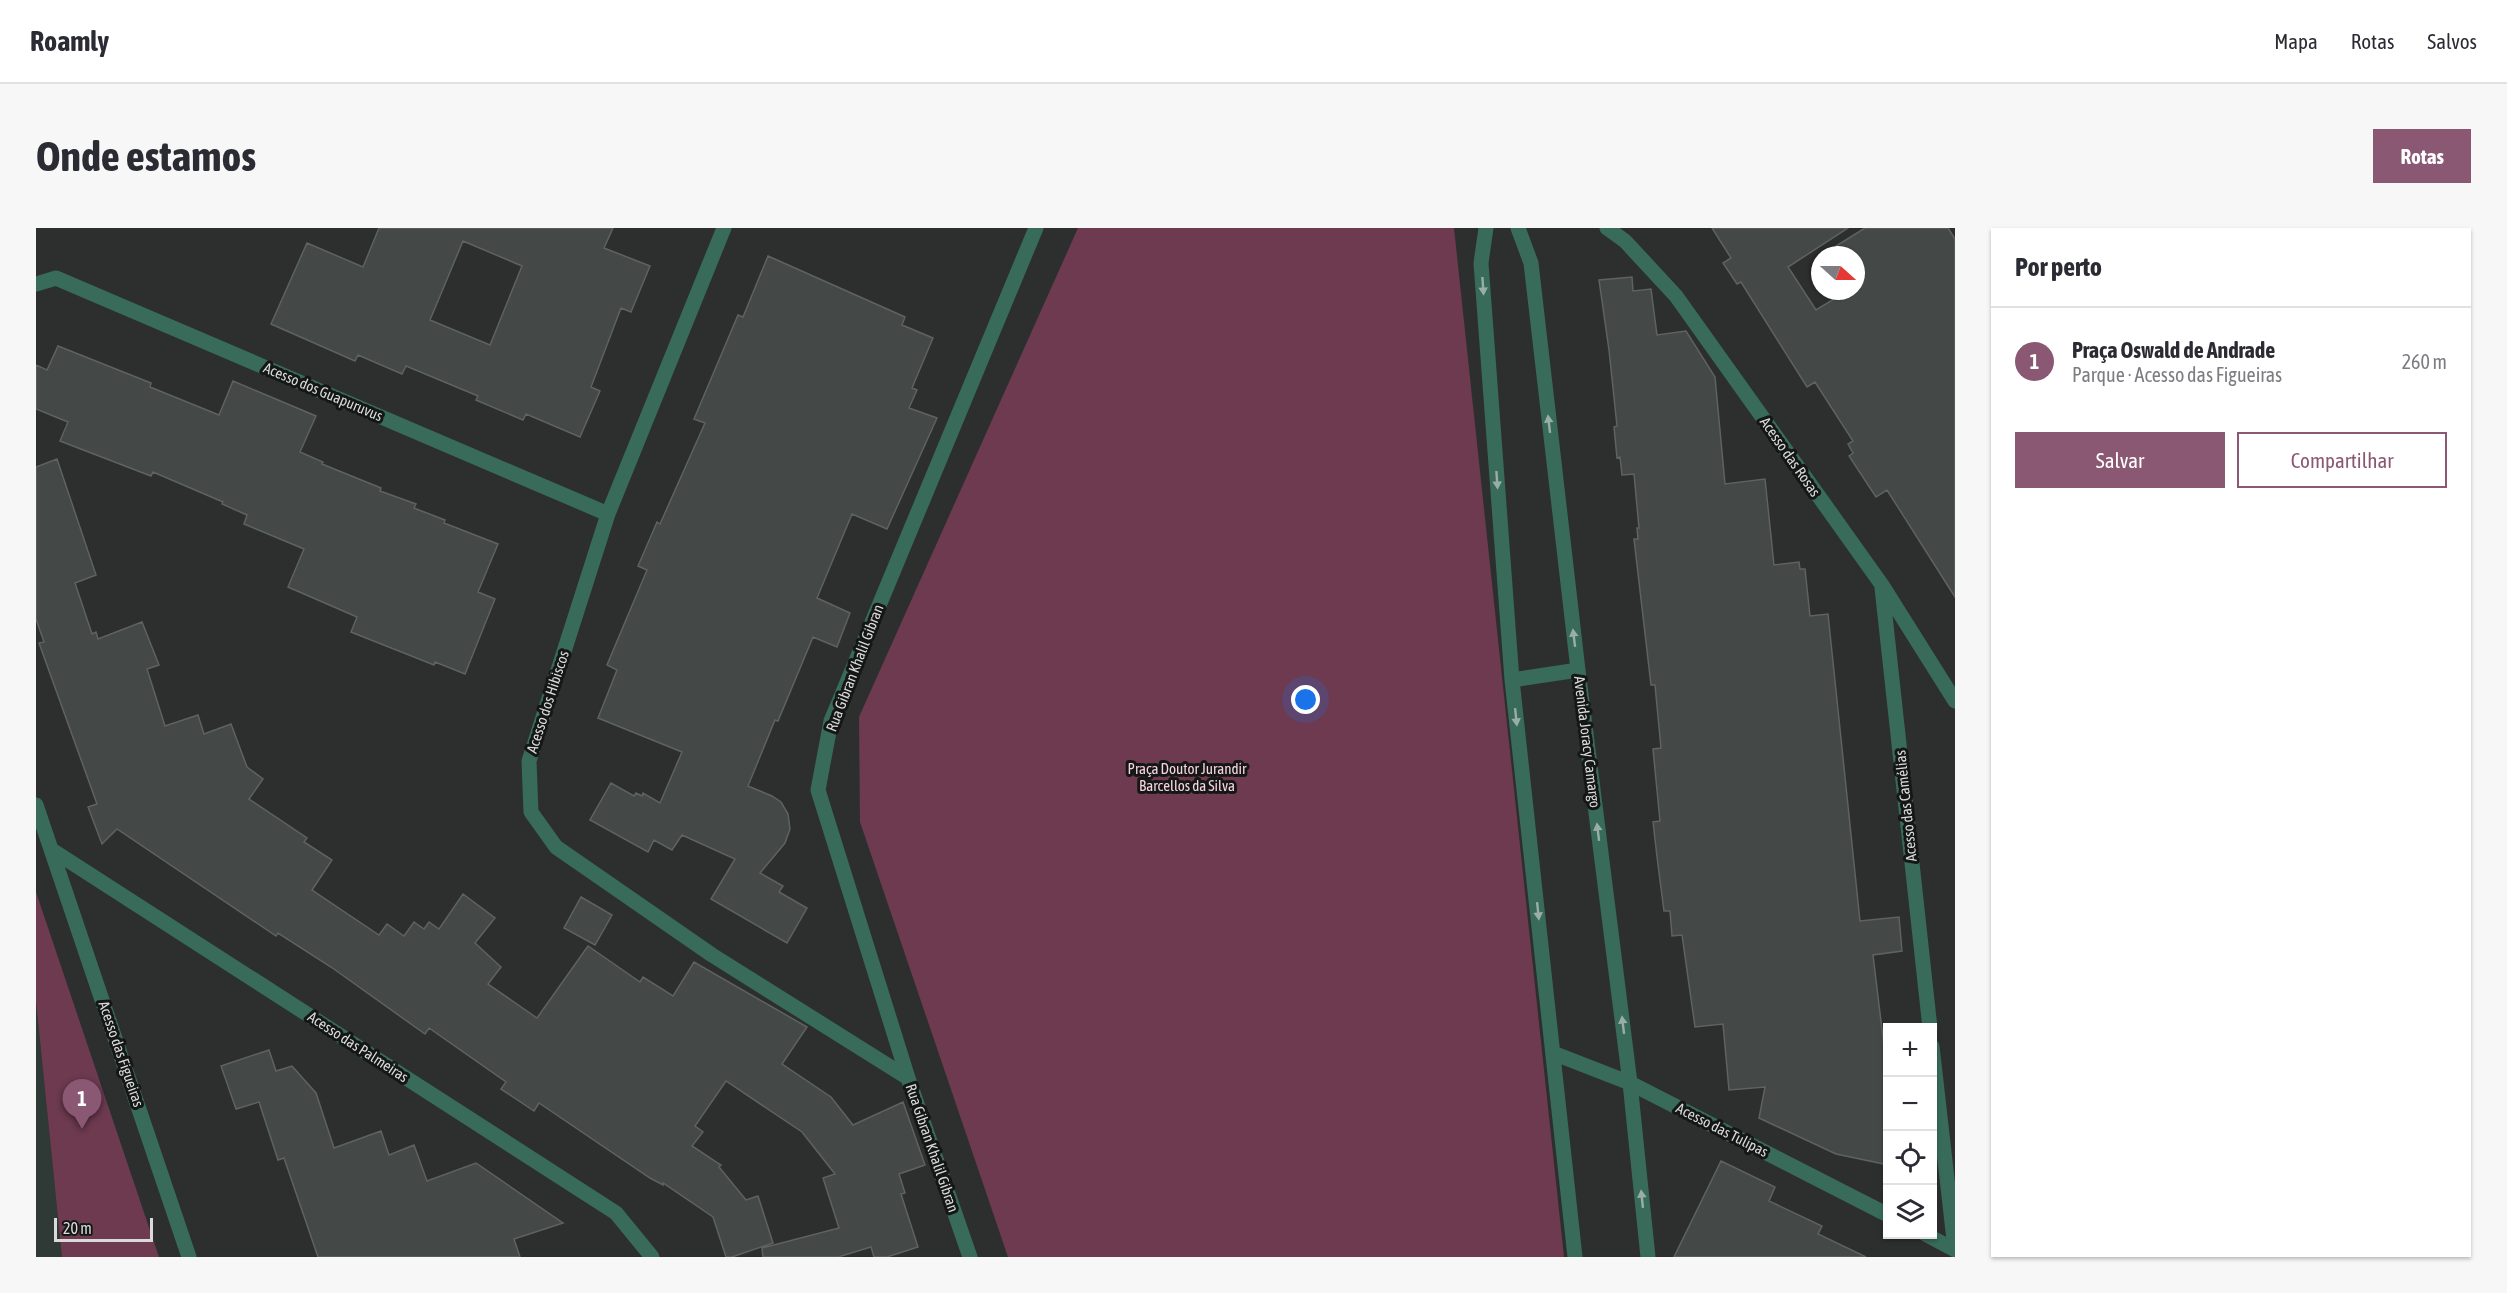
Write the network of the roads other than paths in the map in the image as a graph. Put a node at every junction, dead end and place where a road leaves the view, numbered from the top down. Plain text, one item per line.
1 (724, 228) edge
2 (1036, 228) edge
3 (1486, 228) edge
4 (1518, 228) edge
5 (1607, 228) edge
6 (36, 284) edge
7 (608, 514) junction
8 (1881, 585) junction
9 (1578, 670) junction
10 (1512, 680) junction
11 (1954, 697) edge
12 (36, 806) edge
13 (52, 850) junction
14 (1929, 1023) edge
15 (1553, 1053) junction
16 (1935, 1077) edge
17 (908, 1078) junction
18 (1630, 1083) junction
19 (1883, 1213) edge
20 (1934, 1239) edge
21 (1955, 1250) edge
22 (189, 1257) edge
23 (652, 1257) edge
24 (970, 1257) edge
25 (1575, 1257) edge
26 (1648, 1257) edge

1 - 7 street, Acesso dos Hibiscos
2 - 17 street, Rua Gibran Khalil Gibran
3 -> 10 street
9 -> 4 street, Avenida Joracy Camargo
5 - 8 street, Acesso das Rosas
6 - 7 street, Acesso dos Guapuruvus
7 - 17 street, Acesso dos Hibiscos
8 - 11 street, Acesso das Rosas
8 - 14 street, Acesso das Camélias
9 - 10 street
18 -> 9 street, Avenida Joracy Camargo
10 -> 15 street
12 - 13 street, Acesso das Figueiras
13 - 22 street, Acesso das Figueiras
13 - 23 street, Acesso das Palmeiras
15 - 18 street, Acesso das Tulipas
15 - 25 street
16 - 21 street
17 - 24 street, Rua Gibran Khalil Gibran
18 - 19 street, Acesso das Tulipas
26 -> 18 street, Avenida Joracy Camargo
20 - 21 street

